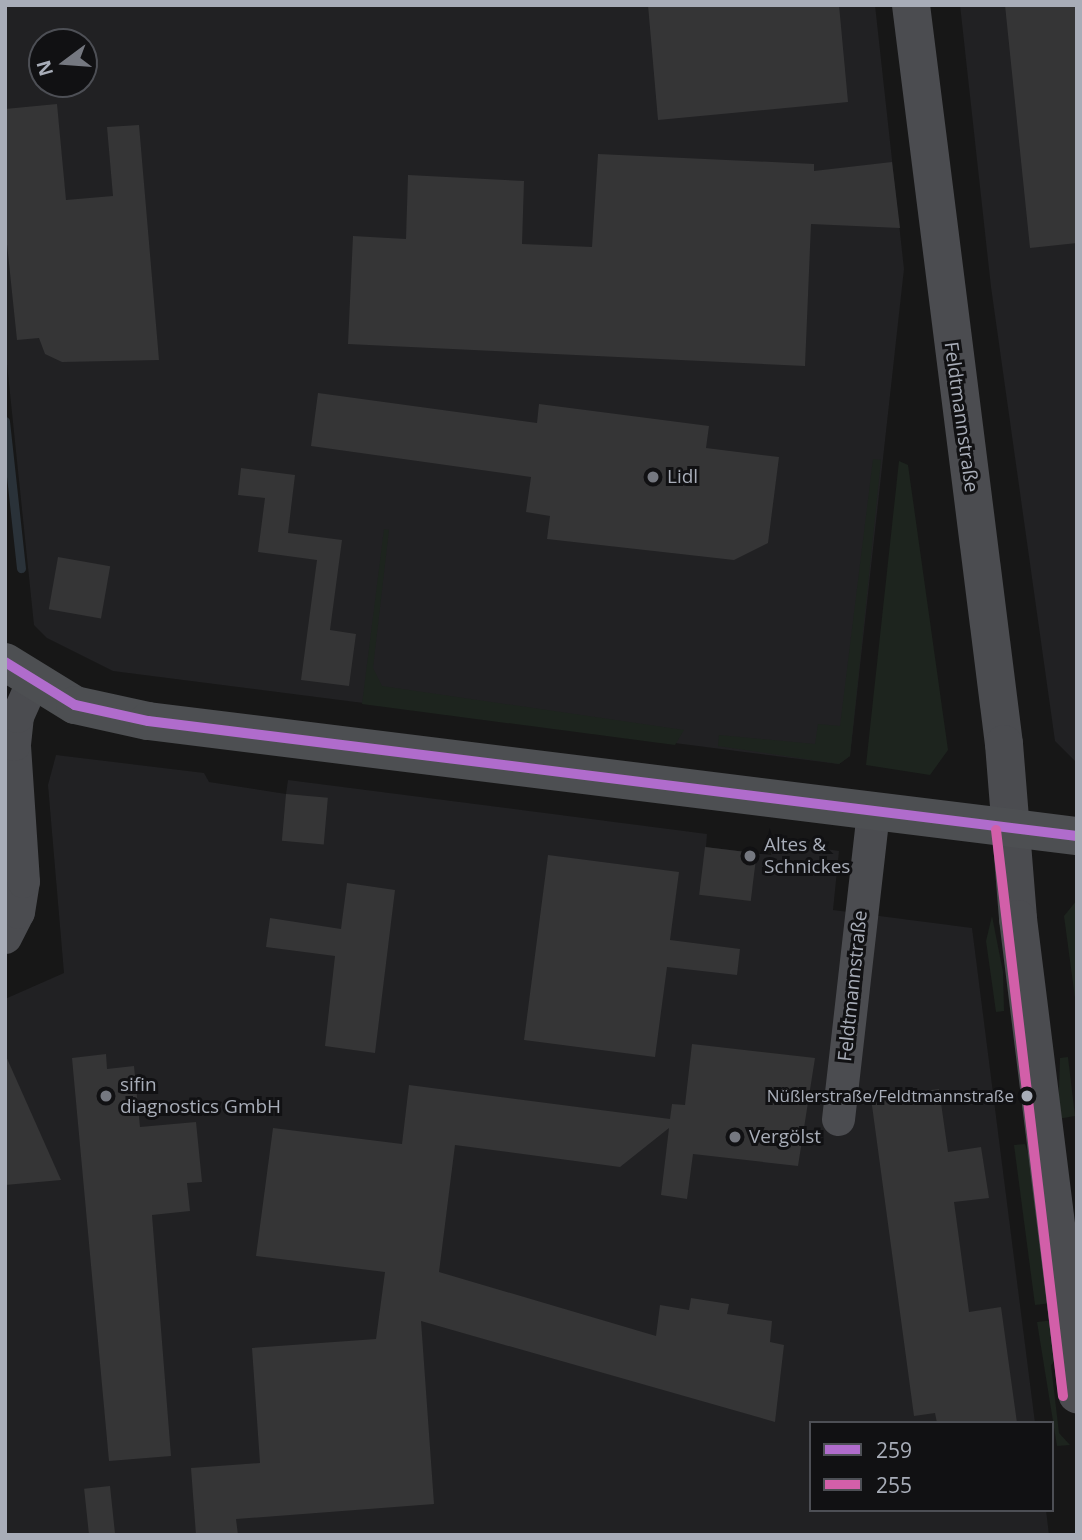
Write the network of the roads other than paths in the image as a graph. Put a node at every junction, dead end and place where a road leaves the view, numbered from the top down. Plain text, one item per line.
1 (912, 5) edge
2 (16, 671) edge
3 (873, 811) junction
4 (1010, 828) junction
5 (1077, 836) edge
6 (5, 937) edge
7 (838, 1119) dead end
8 (1077, 1394) edge

1 - 4 street, Feldtmannstraße
2 - 3 main road
2 - 6 street
3 - 4 main road
3 - 7 street, Feldtmannstraße
4 - 5 main road
4 - 8 street, Feldtmannstraße

